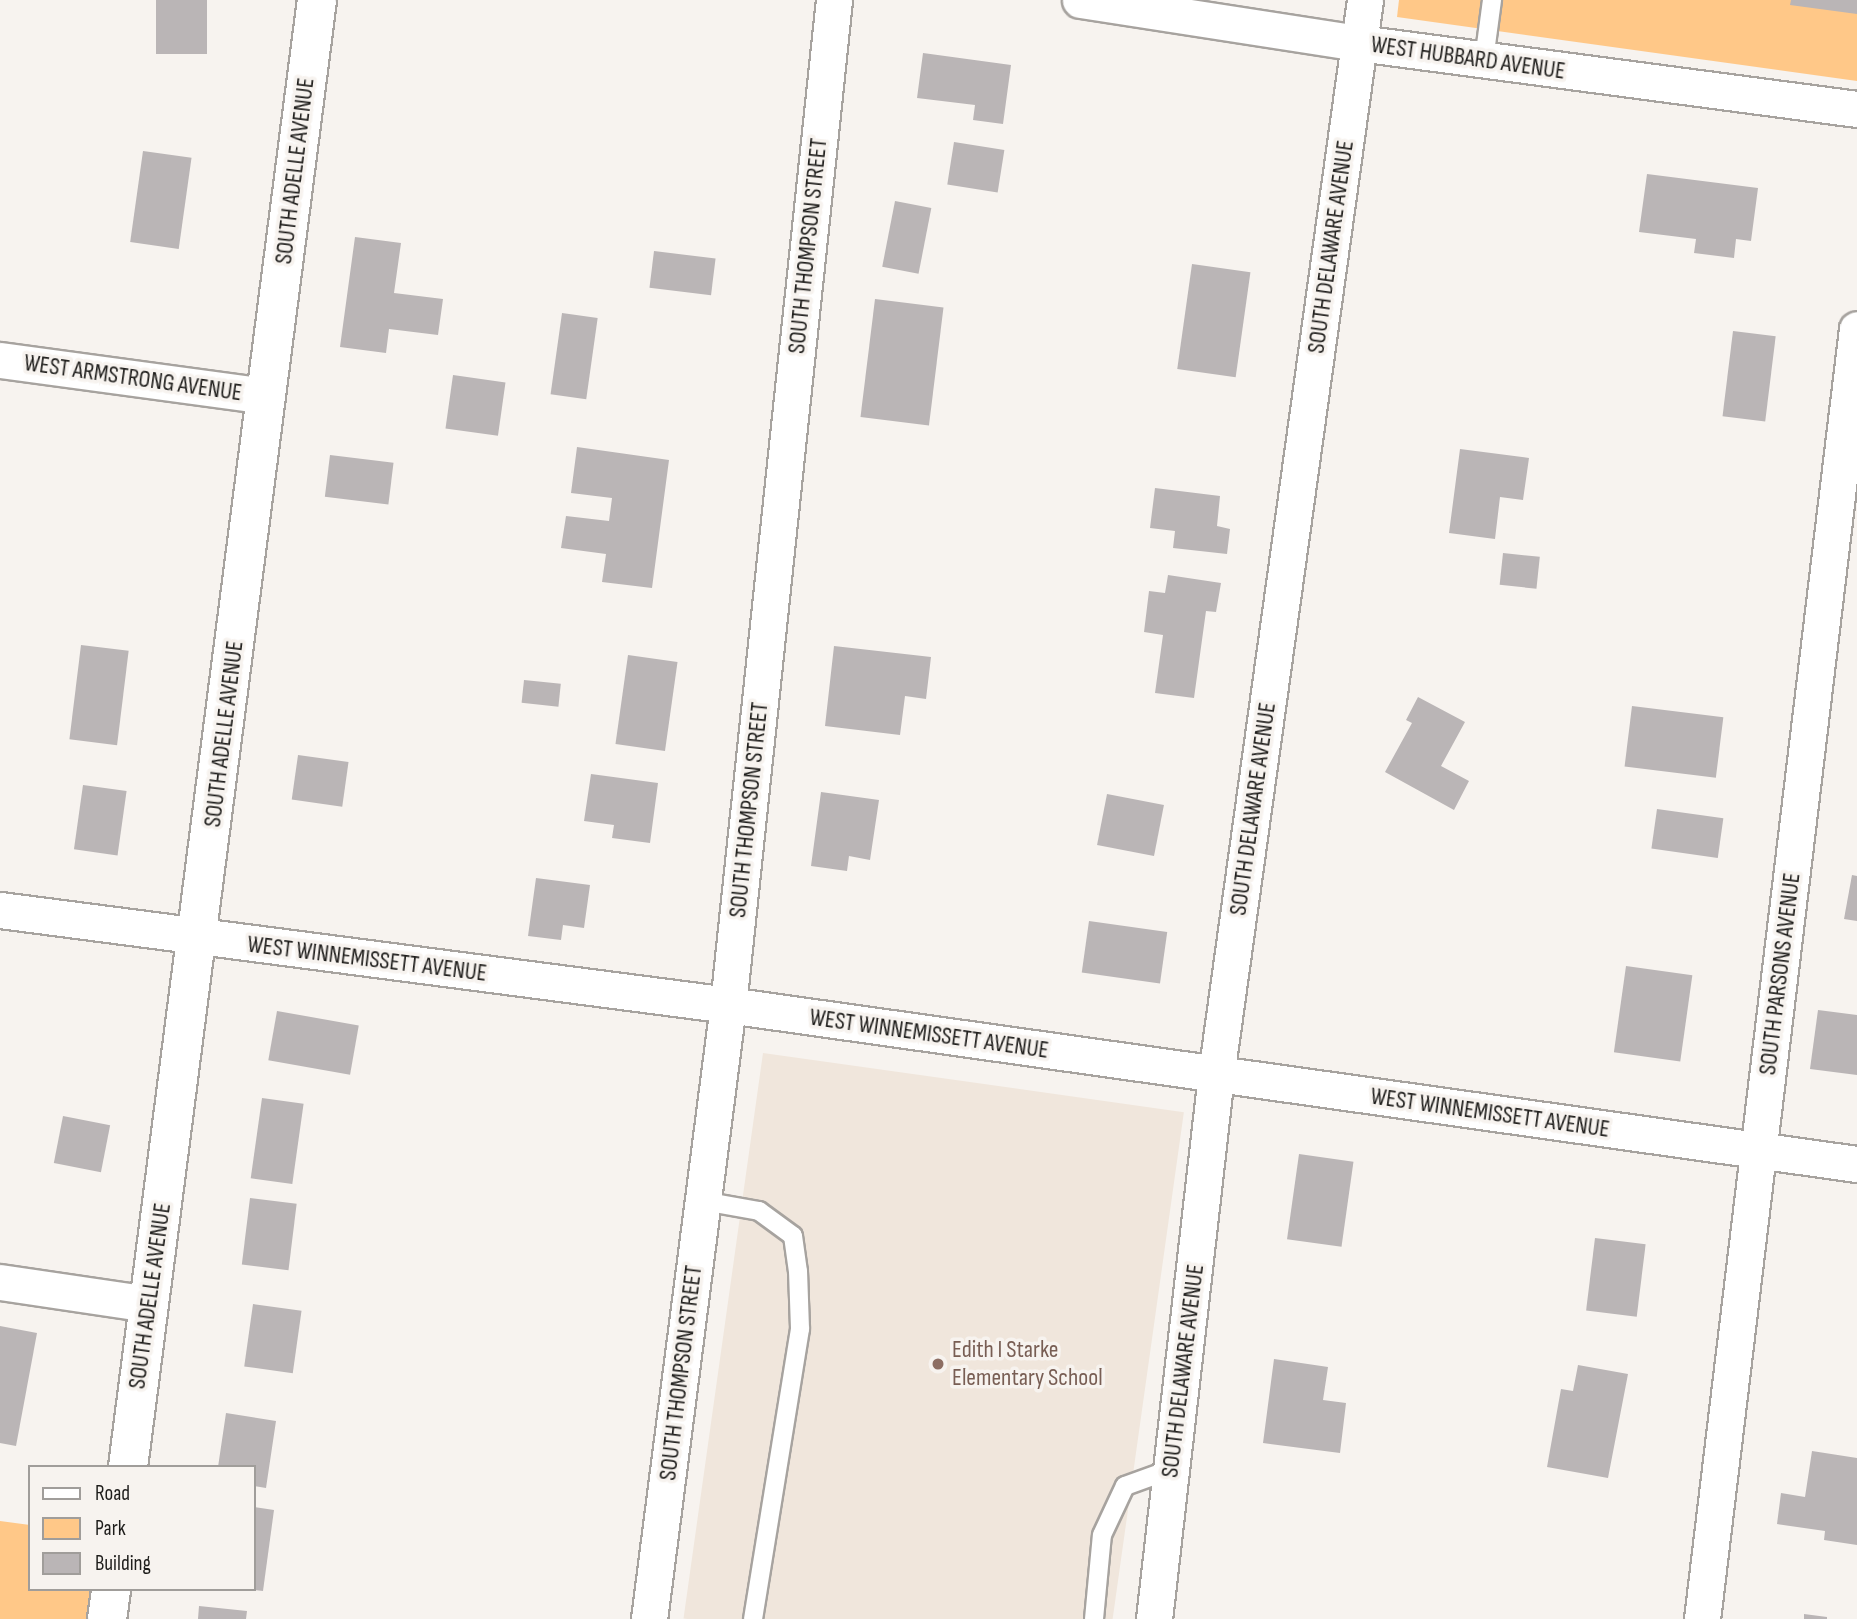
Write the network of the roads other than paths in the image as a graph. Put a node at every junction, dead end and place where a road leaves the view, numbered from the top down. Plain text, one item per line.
1 (317, 0) edge
2 (834, 0) edge
3 (1080, 0) edge
4 (1365, 0) edge
5 (1492, 0) edge
6 (1359, 43) junction
7 (1484, 60) junction
8 (1857, 109) edge
9 (1857, 329) edge
10 (0, 360) edge
11 (266, 396) junction
12 (0, 910) edge
13 (198, 937) junction
14 (728, 1005) junction
15 (1216, 1075) junction
16 (1759, 1149) junction
17 (1857, 1164) edge
18 (703, 1201) junction
19 (0, 1282) edge
20 (149, 1304) junction
21 (128, 1465) edge
22 (1172, 1469) junction
23 (111, 1591) edge
24 (107, 1619) edge
25 (649, 1619) edge
26 (753, 1619) edge
27 (1094, 1619) edge
28 (1154, 1619) edge
29 (1702, 1619) edge

1 - 11 street, SOUTH ADELLE AVENUE
2 - 14 street, SOUTH THOMPSON STREET
3 - 6 street, WEST HUBBARD AVENUE
4 - 6 street, SOUTH DELAWARE AVENUE
5 - 7 lane
6 - 7 street, WEST HUBBARD AVENUE
6 - 15 street, SOUTH DELAWARE AVENUE
7 - 8 street, WEST HUBBARD AVENUE
9 - 16 street, SOUTH PARSONS AVENUE
10 - 11 street, WEST ARMSTRONG AVENUE
11 - 13 street, SOUTH ADELLE AVENUE
12 - 13 street, WEST WINNEMISSETT AVENUE
13 - 14 street, WEST WINNEMISSETT AVENUE
13 - 20 street, SOUTH ADELLE AVENUE
14 - 15 street, WEST WINNEMISSETT AVENUE
14 - 18 street, SOUTH THOMPSON STREET
15 - 16 street, WEST WINNEMISSETT AVENUE
15 - 22 street, SOUTH DELAWARE AVENUE
16 - 17 street, WEST WINNEMISSETT AVENUE
16 - 29 street, SOUTH PARSONS AVENUE
18 - 25 street, SOUTH THOMPSON STREET
18 - 26 lane
19 - 20 street
20 - 21 street, SOUTH ADELLE AVENUE
22 - 27 lane
22 - 28 street, SOUTH DELAWARE AVENUE
23 - 24 street

